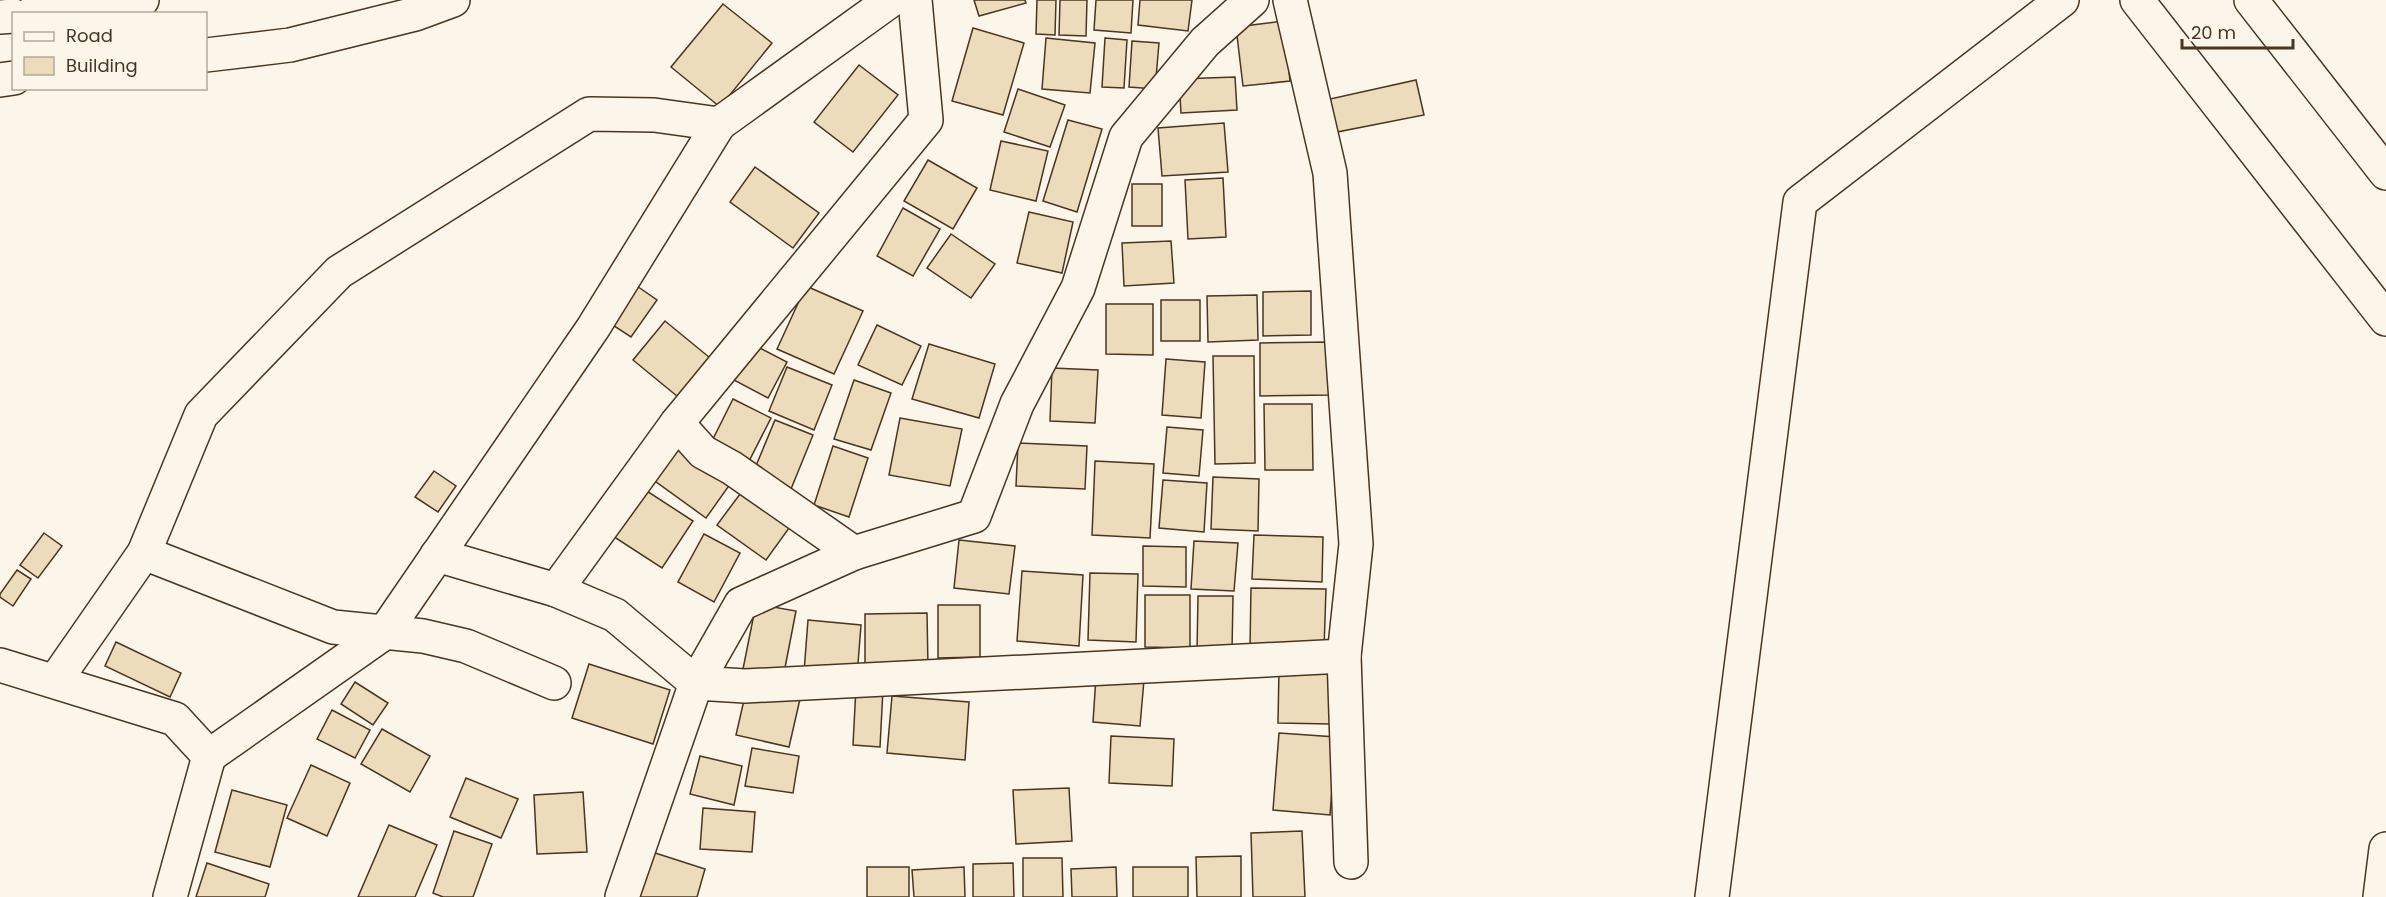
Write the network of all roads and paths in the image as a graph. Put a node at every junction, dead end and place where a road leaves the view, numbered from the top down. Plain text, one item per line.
1 (142, 0) edge
2 (453, 0) edge
3 (891, 0) edge
4 (915, 0) edge
5 (1252, 0) edge
6 (1290, 0) edge
7 (2062, 0) edge
8 (2137, 0) edge
9 (2251, 0) edge
10 (47, 12) edge
11 (207, 55) edge
12 (719, 124) junction
13 (2386, 172) edge
14 (2386, 319) edge
15 (677, 423) junction
16 (144, 553) junction
17 (854, 553) junction
18 (437, 555) junction
19 (556, 590) junction
20 (384, 633) junction
21 (1344, 656) junction
22 (0, 665) edge
23 (55, 681) junction
24 (554, 683) dead end
25 (696, 683) junction
26 (209, 756) junction
27 (2386, 849) edge
28 (1351, 862) dead end
29 (170, 897) edge
30 (622, 897) edge
31 (1712, 897) edge
32 (2380, 897) edge

1 - 10 street
2 - 11 street
3 - 12 street
4 - 15 street
5 - 17 street
6 - 21 street
7 - 31 street
8 - 14 street
9 - 13 street
12 - 16 street
12 - 18 street
15 - 17 street
15 - 19 street
16 - 20 street
16 - 23 street
17 - 25 street
18 - 19 street
18 - 20 street
19 - 25 street
20 - 24 street
20 - 26 street
21 - 25 street
21 - 28 street
22 - 23 street
23 - 26 street
25 - 30 street
26 - 29 street
27 - 32 street

